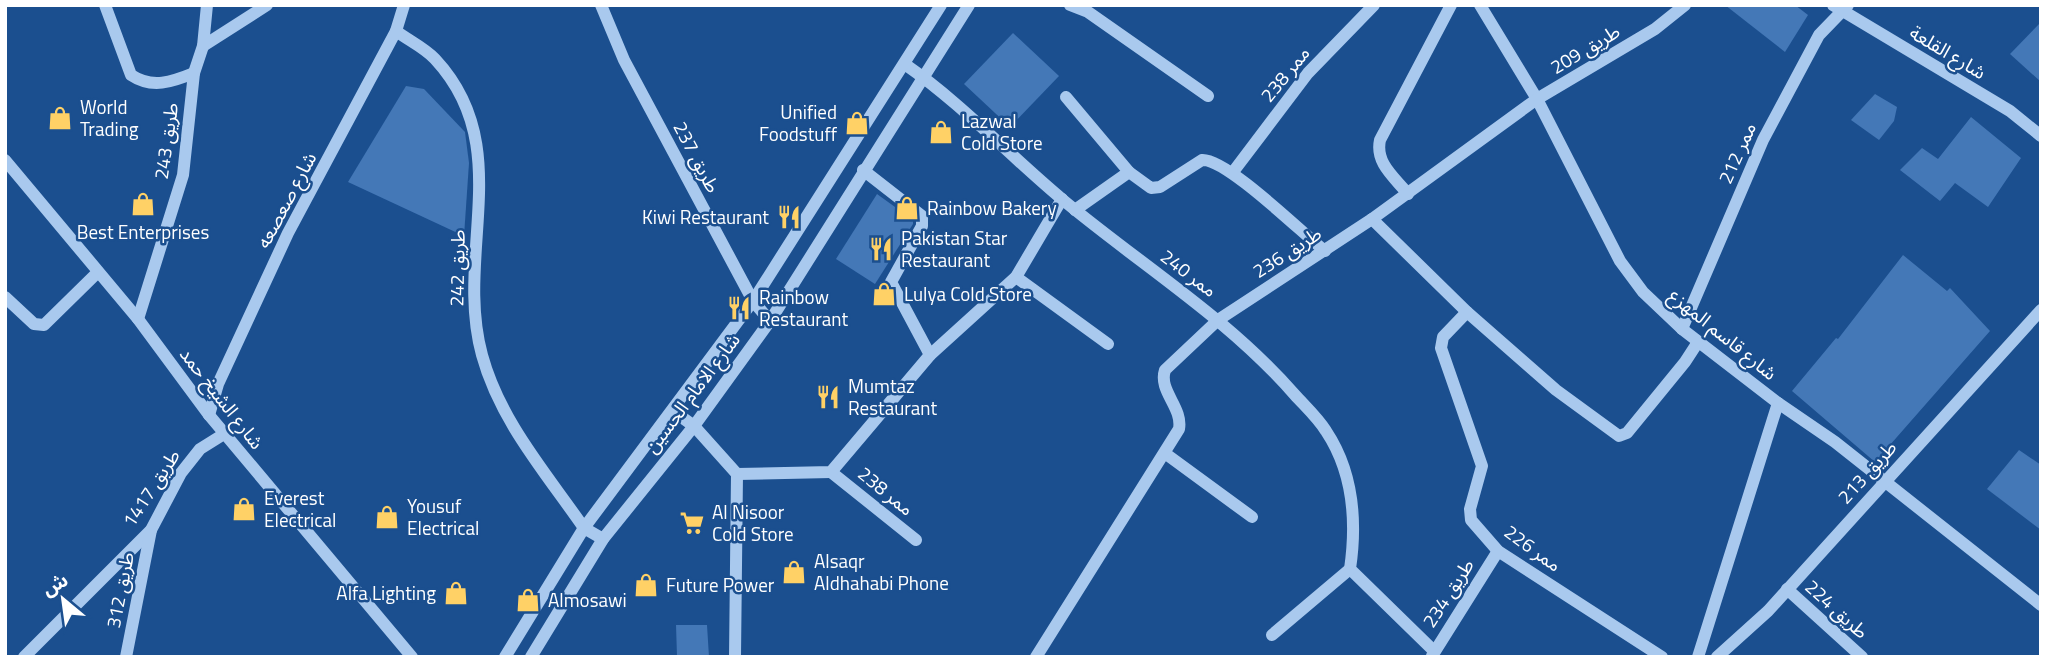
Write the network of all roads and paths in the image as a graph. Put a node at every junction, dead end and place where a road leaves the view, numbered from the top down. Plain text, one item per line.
1 (105, 5) edge
2 (207, 5) edge
3 (267, 5) edge
4 (404, 5) edge
5 (601, 5) edge
6 (941, 5) edge
7 (969, 5) edge
8 (1070, 5) edge
9 (1374, 5) edge
10 (1451, 5) edge
11 (1480, 5) edge
12 (1685, 5) edge
13 (1841, 7) edge
14 (396, 31) junction
15 (203, 46) junction
16 (905, 65) junction
17 (194, 73) junction
18 (923, 77) junction
19 (1208, 96) dead end
20 (1066, 97) dead end
21 (1537, 99) junction
22 (2041, 136) edge
23 (5, 160) edge
24 (863, 170) junction
25 (1129, 172) junction
26 (1233, 172) junction
27 (1408, 194) junction
28 (1062, 199) junction
29 (1075, 210) junction
30 (1372, 219) junction
31 (1325, 251) junction
32 (98, 272) junction
33 (1016, 277) junction
34 (5, 297) edge
35 (753, 301) junction
36 (2041, 310) edge
37 (1467, 312) junction
38 (138, 319) junction
39 (1218, 320) junction
40 (770, 321) junction
41 (1682, 329) junction
42 (1698, 342) junction
43 (1108, 344) dead end
44 (930, 355) junction
45 (1778, 403) junction
46 (673, 411) junction
47 (209, 415) junction
48 (694, 426) junction
49 (224, 433) junction
50 (1166, 454) junction
51 (831, 472) junction
52 (737, 474) junction
53 (1884, 481) junction
54 (1252, 517) dead end
55 (584, 527) junction
56 (151, 530) junction
57 (603, 539) junction
58 (916, 540) dead end
59 (1498, 551) junction
60 (1350, 569) junction
61 (1787, 589) junction
62 (2041, 605) edge
63 (1272, 635) dead end
64 (1433, 654) edge
65 (24, 657) edge
66 (126, 657) edge
67 (412, 657) edge
68 (505, 657) edge
69 (531, 657) edge
70 (735, 657) edge
71 (1036, 657) edge
72 (1662, 657) edge
73 (1698, 657) edge
74 (1717, 657) edge
75 (1862, 657) edge

1 - 17 street
2 - 15 street, طريق 243
3 - 15 street
4 - 14 street, شارع صعصعه
5 - 35 street, طريق 237
6 - 16 street, شارع الامام الحسين
7 - 18 street, شارع الامام الحسين
8 - 19 street
9 - 26 street, ممر 238
10 - 27 street
11 - 21 street, شارع قاسم المهزع
12 - 21 street, طريق 209
13 - 22 street, شارع القلعة
13 - 41 street, ممر 212
14 - 47 street, شارع صعصعه
14 - 55 street, طريق 242
15 - 17 street, طريق 243
16 - 18 street, ممر 240
16 - 35 street, شارع الامام الحسين
17 - 38 street, طريق 243
18 - 24 street, شارع الامام الحسين
18 - 28 street, ممر 240
20 - 25 street
21 - 27 street, طريق 236
21 - 41 street, شارع قاسم المهزع
23 - 32 street, شارع الشيخ حمد
24 - 40 street, شارع الامام الحسين
24 - 44 street
25 - 26 street
25 - 29 street
26 - 31 street
27 - 30 street, طريق 236
28 - 29 street, ممر 240
28 - 33 street, ممر 238
29 - 39 street, ممر 240
30 - 31 street, طريق 236
30 - 37 street
31 - 39 street, طريق 236
32 - 34 street
32 - 38 street, شارع الشيخ حمد
33 - 43 street
33 - 44 street, ممر 238
35 - 40 street, طريق 237
35 - 46 street, شارع الامام الحسين
36 - 53 street, طريق 213
37 - 42 street
37 - 59 street, ممر 226
38 - 47 street, شارع الشيخ حمد
39 - 50 street, طريق 236
39 - 60 street, ممر 240
40 - 48 street, شارع الامام الحسين
41 - 42 street, شارع قاسم المهزع
42 - 45 street, شارع قاسم المهزع
44 - 51 street, ممر 238
45 - 53 street, شارع قاسم المهزع
45 - 73 street
46 - 48 street
46 - 55 street, شارع الامام الحسين
47 - 49 street, شارع الشيخ حمد
48 - 52 street
48 - 57 street, شارع الامام الحسين
49 - 56 street, طريق 1417
49 - 67 street, شارع الشيخ حمد
50 - 54 street
50 - 71 street, طريق 236
51 - 52 street, ممر 238
51 - 58 street, ممر 238
52 - 70 street
53 - 61 street, طريق 213
53 - 62 street, شارع قاسم المهزع
55 - 57 street, طريق 242
55 - 68 street, شارع الامام الحسين
56 - 65 street, طريق 1417
56 - 66 street, طريق 312
57 - 69 street, شارع الامام الحسين
59 - 64 street, طريق 234
59 - 72 street, ممر 226
60 - 63 street
60 - 64 street
61 - 74 street, طريق 213
61 - 75 street, طريق 224

